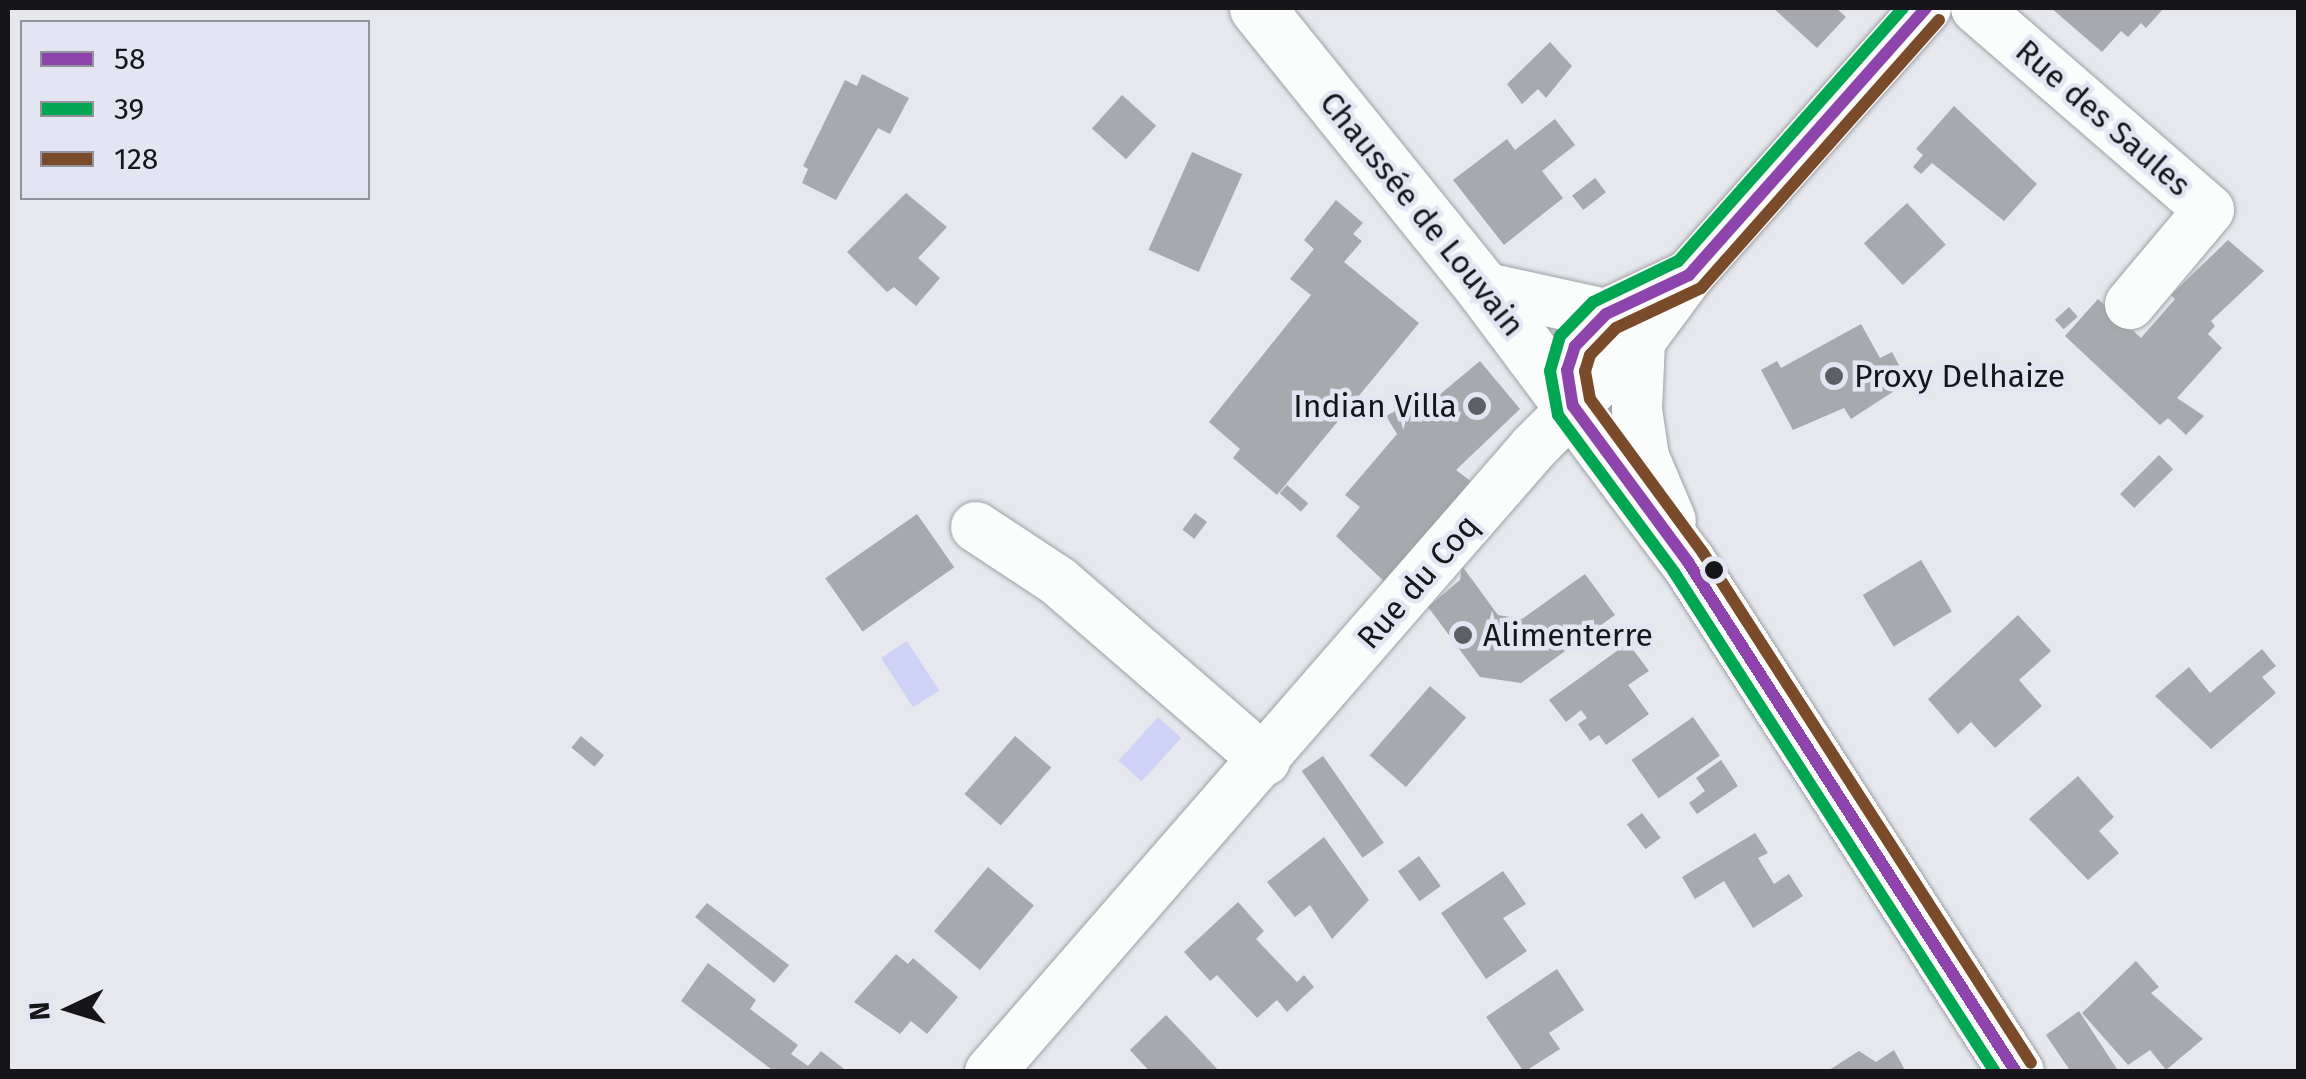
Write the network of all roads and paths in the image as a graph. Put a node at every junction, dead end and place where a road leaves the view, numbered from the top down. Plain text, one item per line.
1 (1257, 8) edge
2 (1926, 8) edge
3 (1994, 13) edge
4 (1482, 287) junction
5 (2130, 304) dead end
6 (1623, 328) junction
7 (1574, 406) junction
8 (976, 526) dead end
9 (1688, 562) junction
10 (1265, 760) junction
11 (990, 1072) edge
12 (2016, 1072) edge

1 - 4 main road, Chaussée de Louvain
2 - 6 street
3 - 5 street, Rue des Saules
4 - 6 street
4 - 7 main road, Chaussée de Louvain
6 - 7 street
6 - 9 street
7 - 9 main road, Chaussée de Louvain
7 - 10 street, Rue du Coq
8 - 10 street
9 - 12 main road, Chaussée de Louvain
10 - 11 street, Rue du Coq

